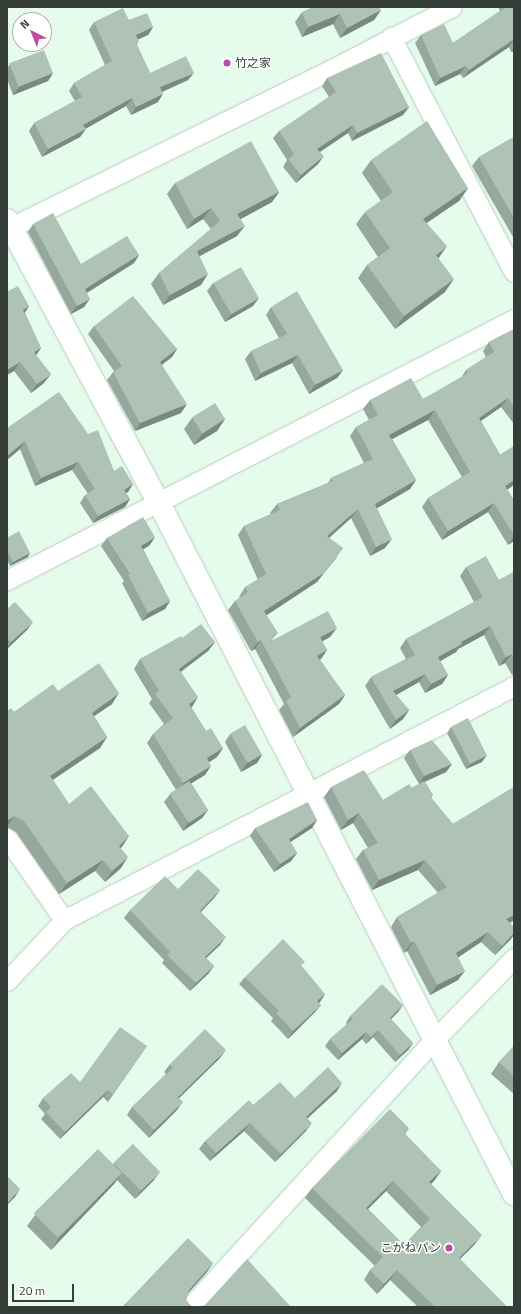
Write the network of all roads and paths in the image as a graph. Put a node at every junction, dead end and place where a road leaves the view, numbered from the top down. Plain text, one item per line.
1 (452, 7) edge
2 (391, 37) junction
3 (8, 225) edge
4 (514, 272) edge
5 (514, 318) edge
6 (159, 503) junction
7 (7, 580) edge
8 (514, 686) edge
9 (307, 791) junction
10 (7, 838) edge
11 (64, 920) junction
12 (514, 958) edge
13 (7, 981) edge
14 (434, 1040) junction
15 (514, 1194) edge
16 (190, 1307) edge

1 - 2 street
2 - 3 street
2 - 4 street
3 - 6 street
5 - 6 street
6 - 7 street
6 - 9 street
8 - 9 street
9 - 11 street
9 - 14 street
10 - 11 street
11 - 13 street
12 - 14 street
14 - 15 street
14 - 16 street

